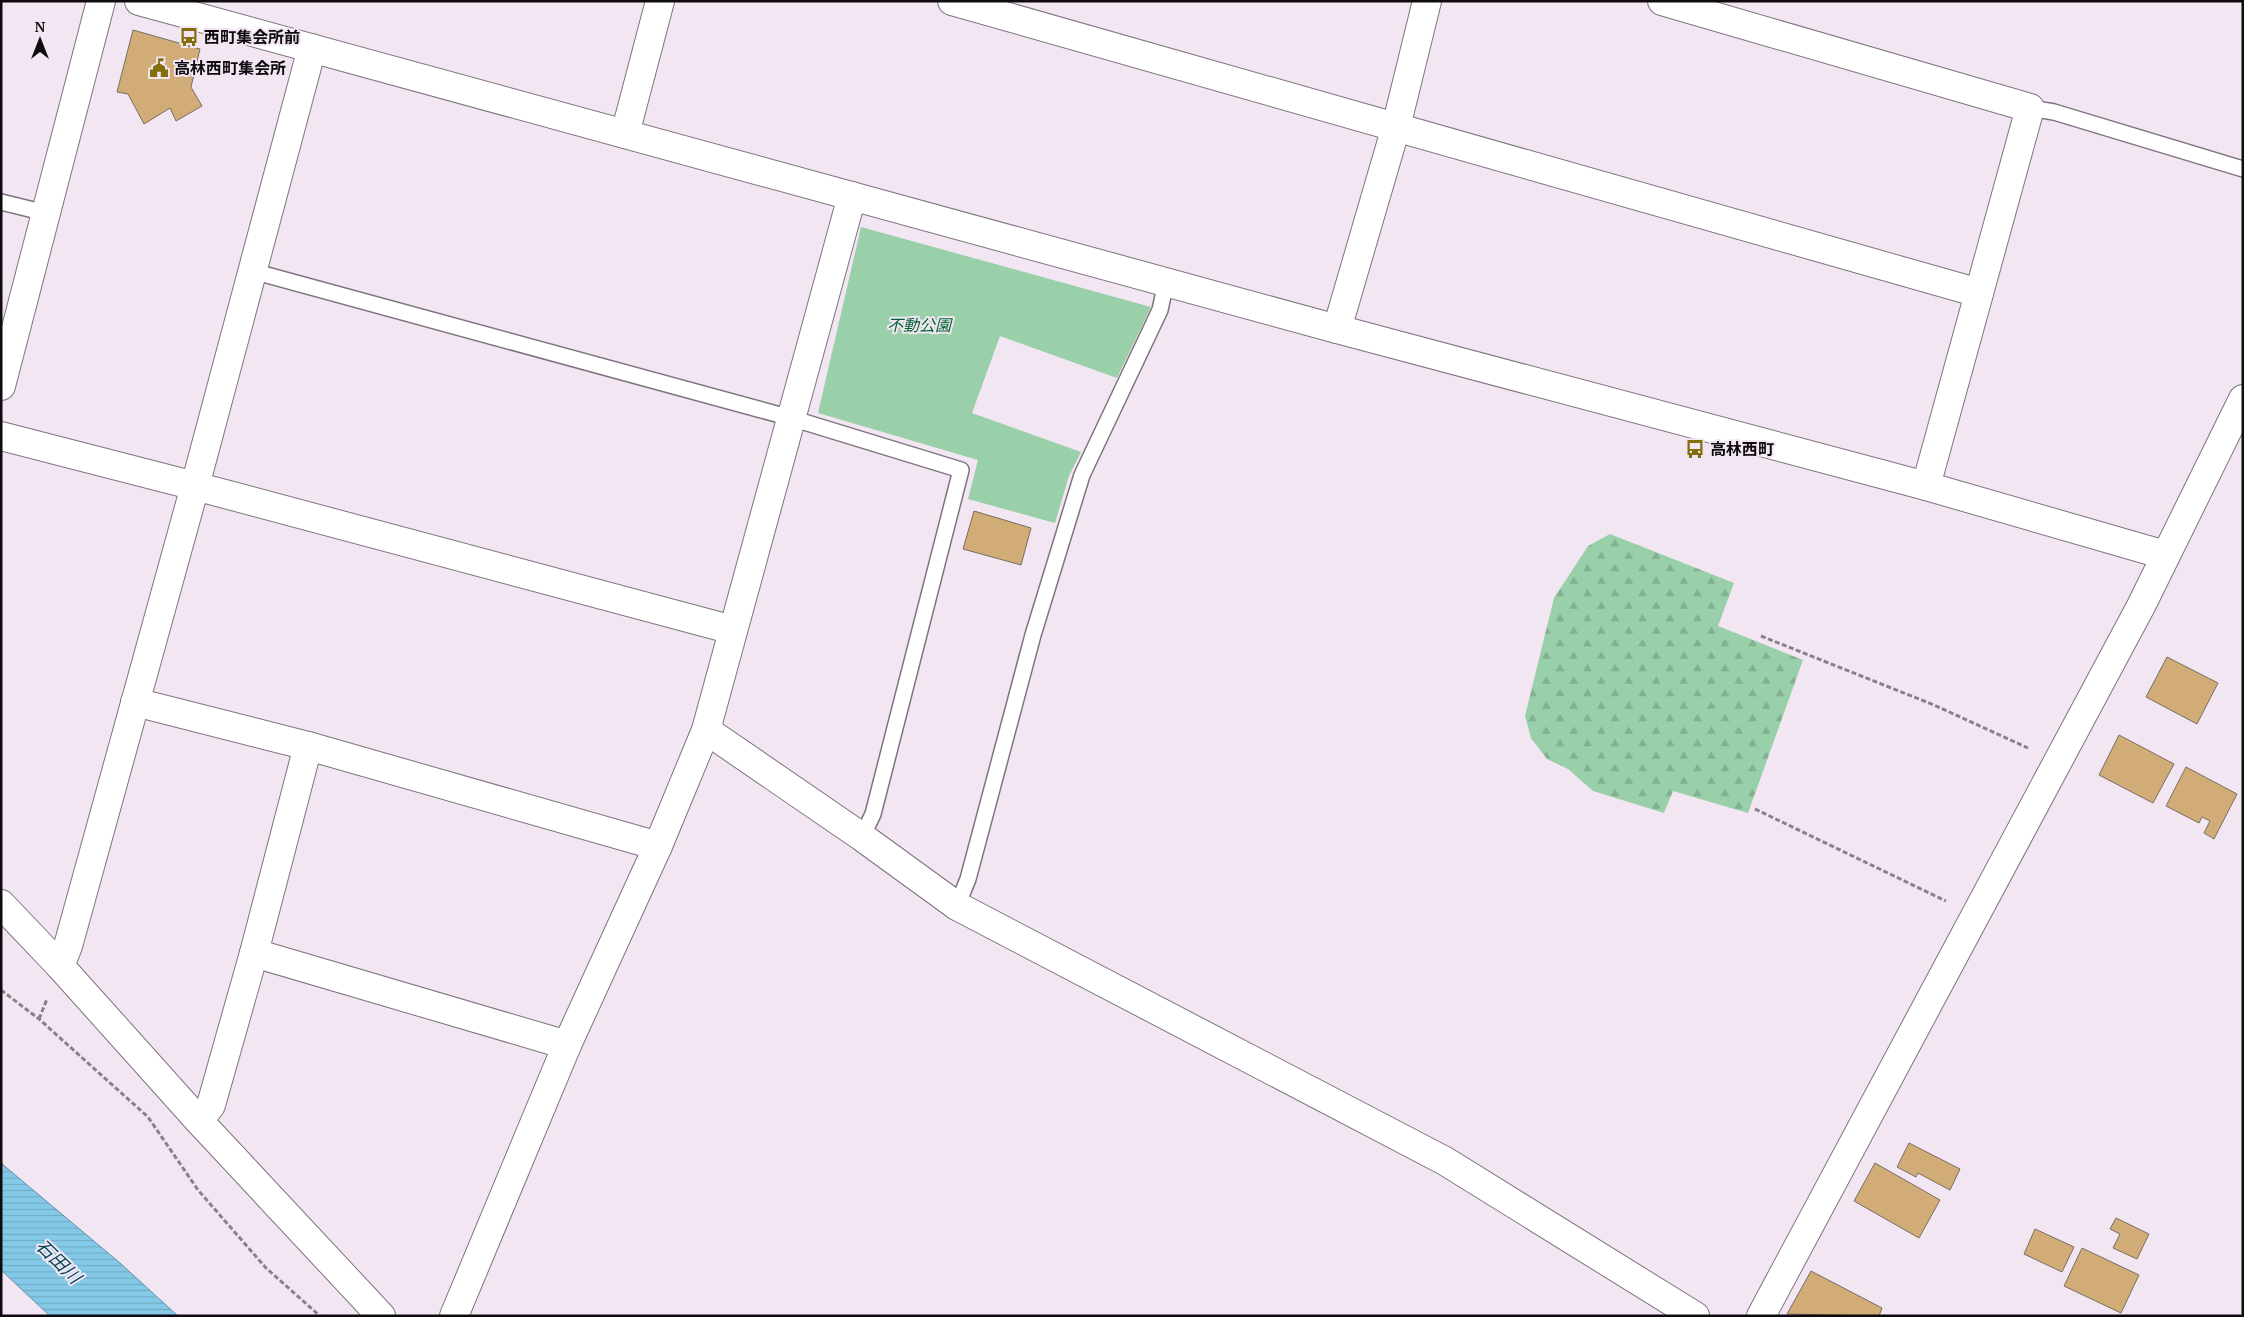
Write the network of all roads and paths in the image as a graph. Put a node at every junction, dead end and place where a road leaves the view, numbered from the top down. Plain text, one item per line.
1 (101, 1) edge
2 (138, 1) edge
3 (660, 1) edge
4 (952, 1) edge
5 (1427, 1) edge
6 (1662, 1) edge
7 (312, 48) junction
8 (2030, 108) junction
9 (1396, 127) junction
10 (625, 134) junction
11 (2243, 169) edge
12 (852, 196) junction
13 (1, 202) edge
14 (46, 213) junction
15 (252, 271) junction
16 (1166, 282) junction
17 (1979, 293) junction
18 (1338, 329) junction
19 (1, 386) edge
20 (2243, 399) edge
21 (791, 418) junction
22 (1, 436) edge
23 (194, 486) junction
24 (1926, 486) junction
25 (2165, 555) junction
26 (733, 630) junction
27 (1761, 636) dead end
28 (134, 702) junction
29 (706, 730) junction
30 (308, 746) junction
31 (2058, 762) junction
32 (1755, 809) dead end
33 (862, 837) junction
34 (658, 846) junction
35 (1, 904) edge
36 (957, 906) junction
37 (1976, 915) junction
38 (254, 953) junction
39 (60, 966) junction
40 (1, 990) edge
41 (567, 1045) junction
42 (199, 1122) junction
43 (320, 1316) edge
44 (381, 1316) edge
45 (454, 1316) edge
46 (1695, 1316) edge
47 (1761, 1316) edge

1 - 14 street
2 - 7 street
3 - 10 street
4 - 9 street
5 - 9 street
6 - 8 street
7 - 10 street
7 - 15 street
8 - 11 lane
8 - 17 street
9 - 17 street
9 - 18 street
10 - 12 street
12 - 16 street
12 - 21 street
13 - 14 lane
14 - 19 street
15 - 21 lane
15 - 23 street
16 - 18 street
16 - 36 lane
17 - 24 street
18 - 24 street
20 - 25 street
21 - 26 street
21 - 33 lane
22 - 23 street
23 - 26 street
23 - 28 street
24 - 25 street
25 - 31 street
26 - 29 street
27 - 31 path
28 - 30 street
28 - 39 street
29 - 33 street
29 - 34 street
30 - 34 street
30 - 38 street
31 - 37 street
32 - 37 path
33 - 36 street
34 - 41 street
35 - 39 street
36 - 46 street
37 - 47 street
38 - 41 street
38 - 42 street
39 - 42 street
40 - 43 path
41 - 45 street
42 - 44 street

